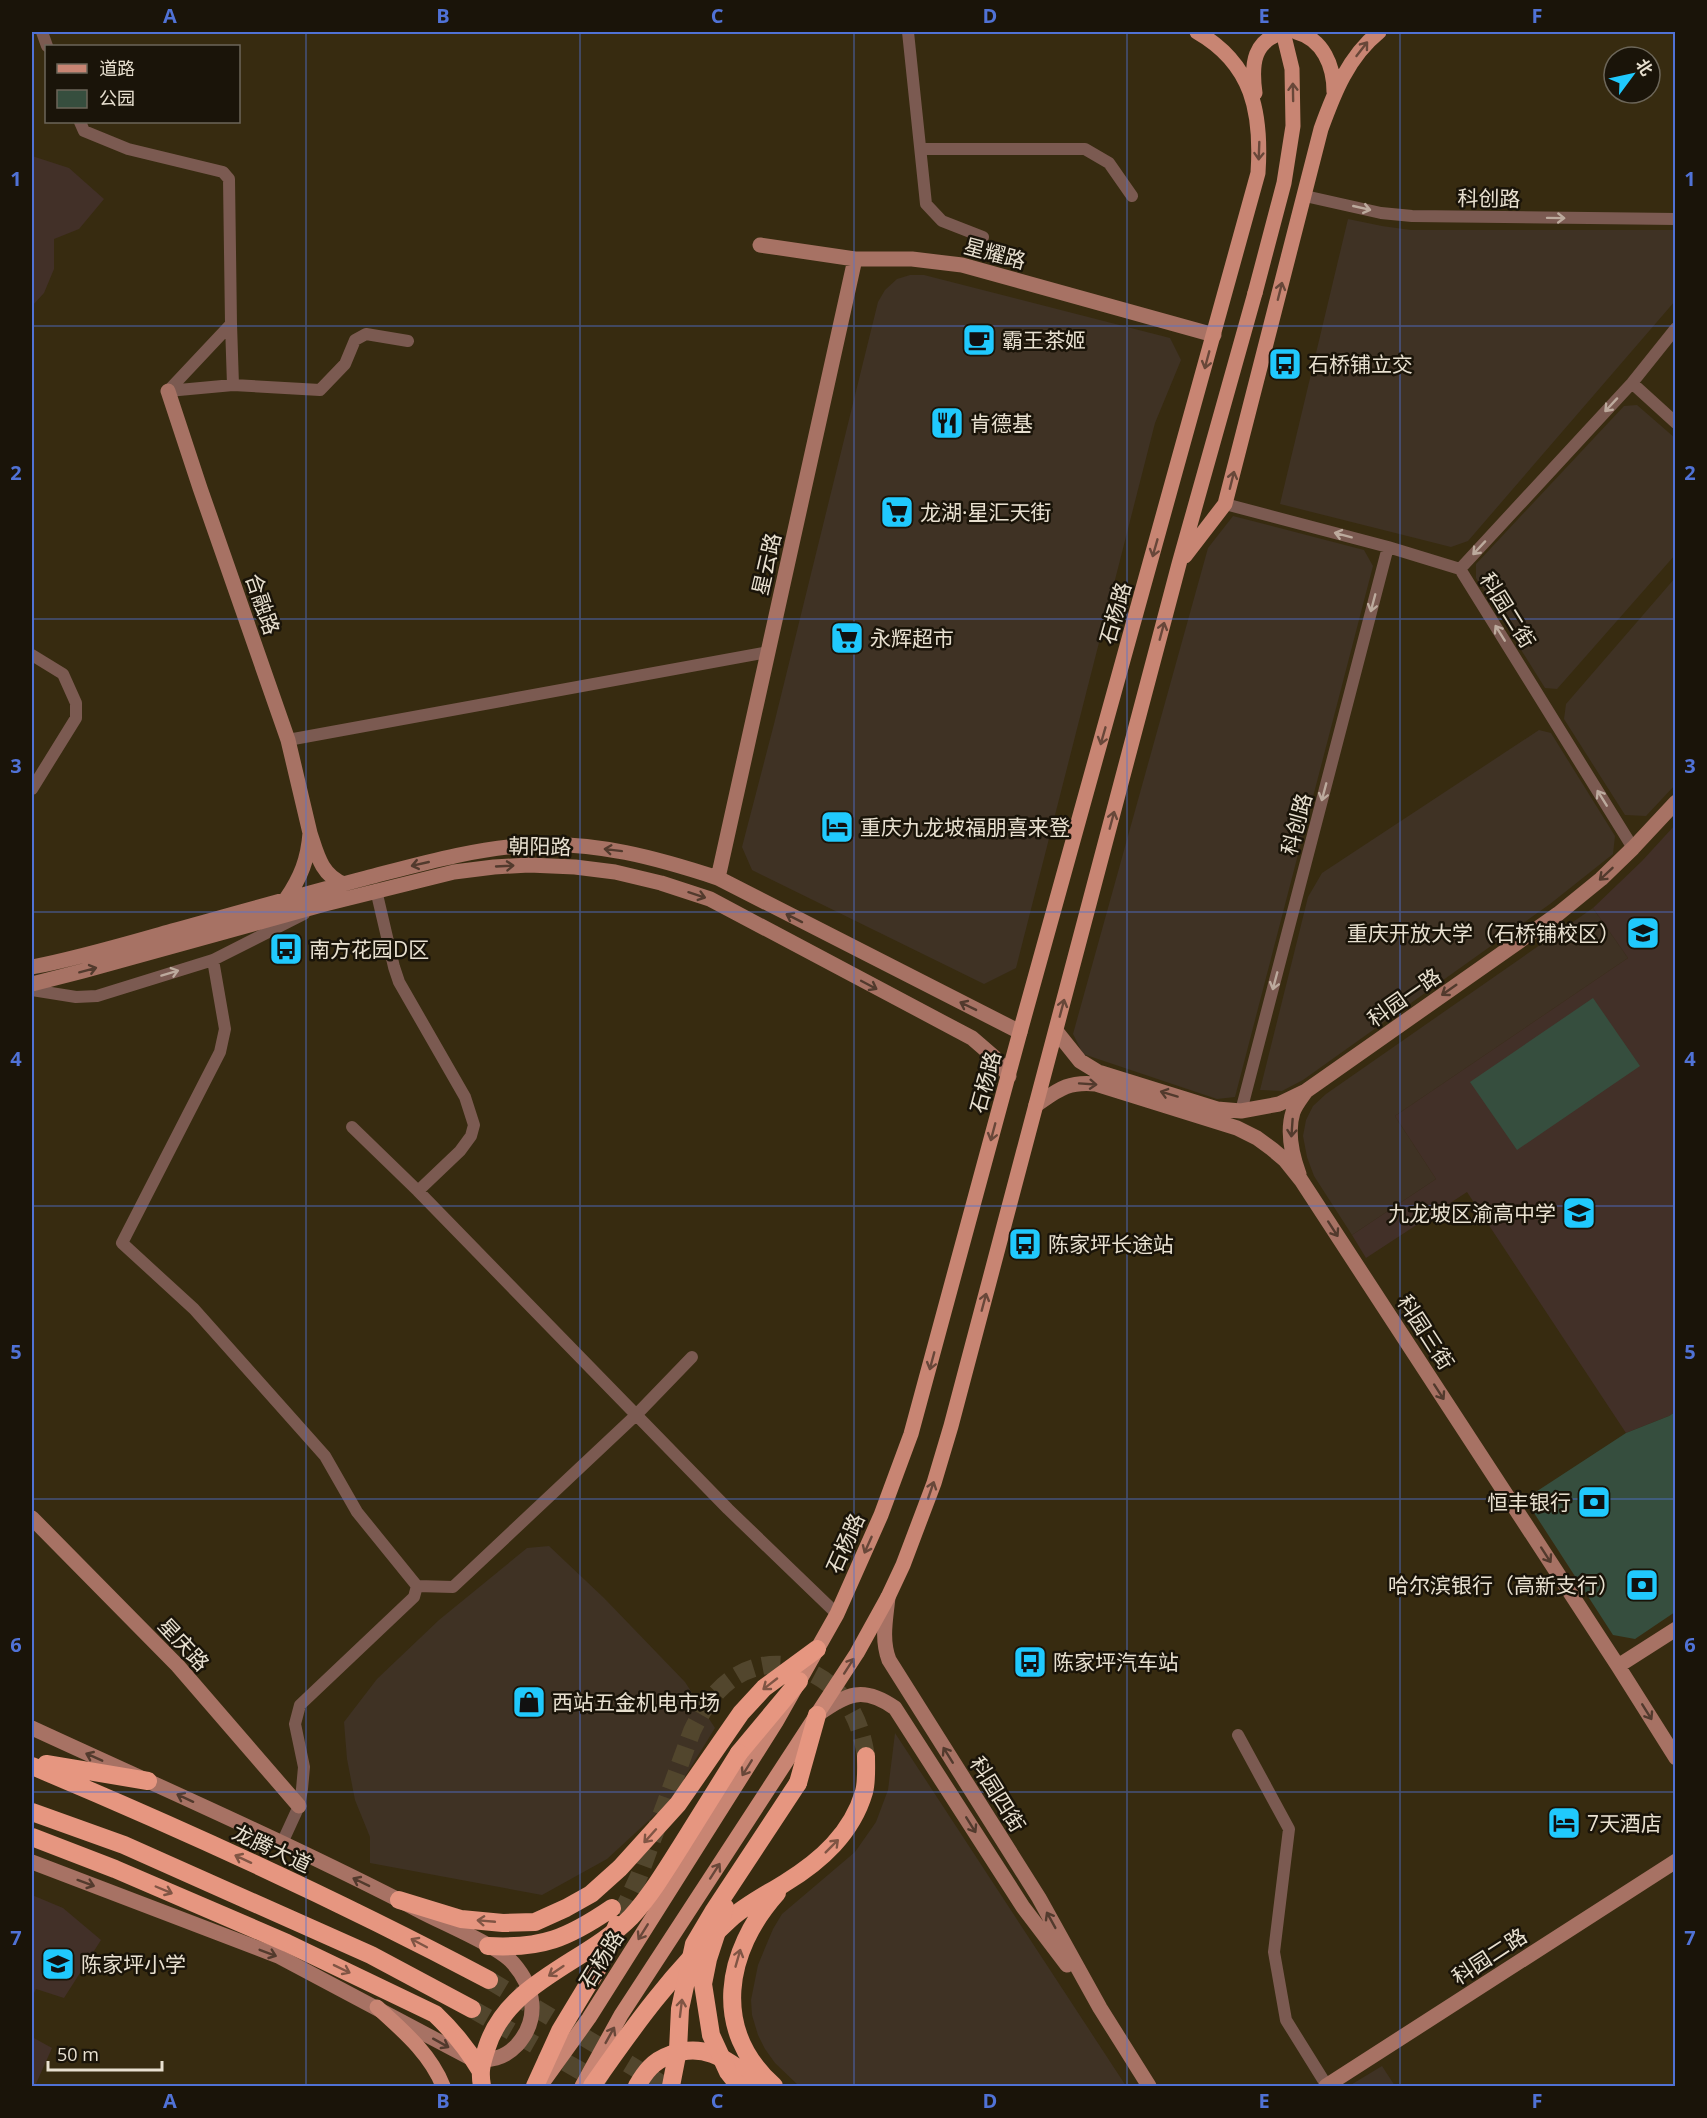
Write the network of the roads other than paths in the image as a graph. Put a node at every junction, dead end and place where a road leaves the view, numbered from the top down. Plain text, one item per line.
1 (908, 32) edge
2 (1197, 32) edge
3 (1284, 32) edge
4 (1296, 32) edge
5 (1379, 32) edge
6 (1334, 92) junction
7 (1258, 117) junction
8 (80, 123) edge
9 (921, 149) junction
10 (1132, 196) dead end
11 (1305, 196) junction
12 (1676, 219) edge
13 (983, 237) dead end
14 (760, 245) dead end
15 (855, 258) junction
16 (231, 324) junction
17 (1676, 328) edge
18 (1214, 335) junction
19 (408, 341) dead end
20 (1632, 383) junction
21 (233, 385) junction
22 (168, 391) junction
23 (1676, 423) edge
24 (1225, 504) junction
25 (1388, 547) junction
26 (1179, 564) junction
27 (1460, 568) junction
28 (768, 652) junction
29 (32, 655) edge
30 (288, 740) junction
31 (32, 789) edge
32 (1676, 802) edge
33 (313, 847) junction
34 (1633, 848) junction
35 (718, 878) junction
36 (344, 884) junction
37 (376, 890) junction
38 (286, 899) junction
39 (325, 904) junction
40 (213, 960) junction
41 (32, 967) edge
42 (32, 984) edge
43 (927, 986) junction
44 (32, 990) edge
45 (914, 1009) junction
46 (1056, 1031) junction
47 (1020, 1032) junction
48 (1009, 1076) junction
49 (1306, 1091) junction
50 (1035, 1105) junction
51 (1241, 1110) junction
52 (352, 1127) dead end
53 (1301, 1180) junction
54 (418, 1191) junction
55 (692, 1357) dead end
56 (636, 1415) junction
57 (32, 1518) edge
58 (417, 1586) junction
59 (888, 1597) junction
60 (837, 1614) junction
61 (1676, 1629) edge
62 (817, 1649) junction
63 (1618, 1666) junction
64 (799, 1681) junction
65 (817, 1715) junction
66 (32, 1728) edge
67 (1238, 1735) dead end
68 (866, 1755) tunnel mouth
69 (1676, 1758) edge
70 (32, 1764) edge
71 (148, 1781) junction
72 (299, 1806) junction
73 (32, 1812) edge
74 (32, 1837) edge
75 (282, 1843) junction
76 (1676, 1861) edge
77 (32, 1863) edge
78 (741, 1871) junction
79 (786, 1882) junction
80 (399, 1900) junction
81 (488, 1946) junction
82 (489, 1980) tunnel mouth
83 (377, 2007) junction
84 (1100, 2008) junction
85 (472, 2009) tunnel mouth
86 (481, 2078) edge
87 (443, 2086) edge
88 (535, 2086) edge
89 (540, 2086) edge
90 (582, 2086) edge
91 (592, 2086) edge
92 (637, 2086) edge
93 (671, 2086) edge
94 (739, 2086) edge
95 (763, 2086) edge
96 (774, 2086) edge
97 (1149, 2086) edge
98 (1326, 2086) edge

1 - 9 street
2 - 7 main road, 石杨路
3 - 7 main road
26 -> 3 main road, bridge
4 - 6 main road
6 -> 5 main road
6 - 11 main road
7 -> 18 main road, 石杨路
8 - 16 street
9 - 10 street
9 - 13 street
11 -> 12 street, 科创路
24 -> 11 main road
14 - 15 street, 星耀路
15 - 18 street, 星耀路
15 - 28 street, 星云路
16 - 21 street
16 - 22 street
17 - 20 street
18 -> 47 main road, 石杨路
19 - 21 street
20 - 23 street
20 -> 27 street
21 - 22 street
22 - 30 street, 合融路
25 -> 24 street, 科园二街
24 - 26 main road
25 - 27 street, 科园二街
25 -> 51 street, 科创路
46 -> 26 main road
34 -> 27 street, 科园二街
28 - 30 street
28 - 35 street, 星云路
29 - 31 street
30 - 33 street, 合融路
32 - 34 street, 科园一路
33 - 36 street, 合融路
33 - 38 street
34 -> 49 street, 科园一路
35 -> 36 street, 朝阳路
43 -> 35 street, 朝阳路
36 - 38 street, 朝阳路
37 - 39 street, 朝阳路
37 -> 45 street, 朝阳路
37 - 54 street
38 - 41 street, 朝阳路
39 - 40 street
42 -> 39 street, 朝阳路
44 -> 40 street
40 - 58 street
43 - 45 street
47 -> 43 street, 朝阳路
45 - 48 street, 朝阳路
46 - 50 main road
51 -> 46 street
47 - 48 main road, 石杨路
48 -> 60 main road, 石杨路
49 - 51 street
49 -> 53 street, 科园一路
50 -> 53 street, 科园三街
59 -> 50 main road
52 - 54 street
53 -> 63 street, 科园三街
54 - 56 street
55 - 56 street
56 - 58 street
56 - 60 street
57 - 72 street, 星庆路
58 - 72 street
65 -> 59 main road
84 -> 59 street, 科园四街
60 - 62 main road, 石杨路
61 - 63 street
62 - 64 main road, 石杨路
62 -> 80 highway
63 -> 69 street, 科园三街
64 -> 86 highway, bridge
64 -> 89 main road, 石杨路
65 - 78 highway, bridge
65 -> 84 street, 科园四街
90 -> 65 main road
71 -> 66 street
67 - 98 street
79 -> 68 highway
70 - 71 highway
82 -> 70 highway, 龙腾大道
75 -> 71 street
72 - 75 street
73 - 85 highway
74 -> 86 highway, bridge
80 -> 75 street
76 - 98 street, 科园二路
77 -> 83 street
93 -> 78 highway, bridge
78 - 94 highway, bridge
79 - 91 highway
96 -> 79 highway
80 - 81 street
83 -> 81 street
81 - 88 highway
83 - 87 main road
84 - 97 street, 科园四街
92 - 95 highway

